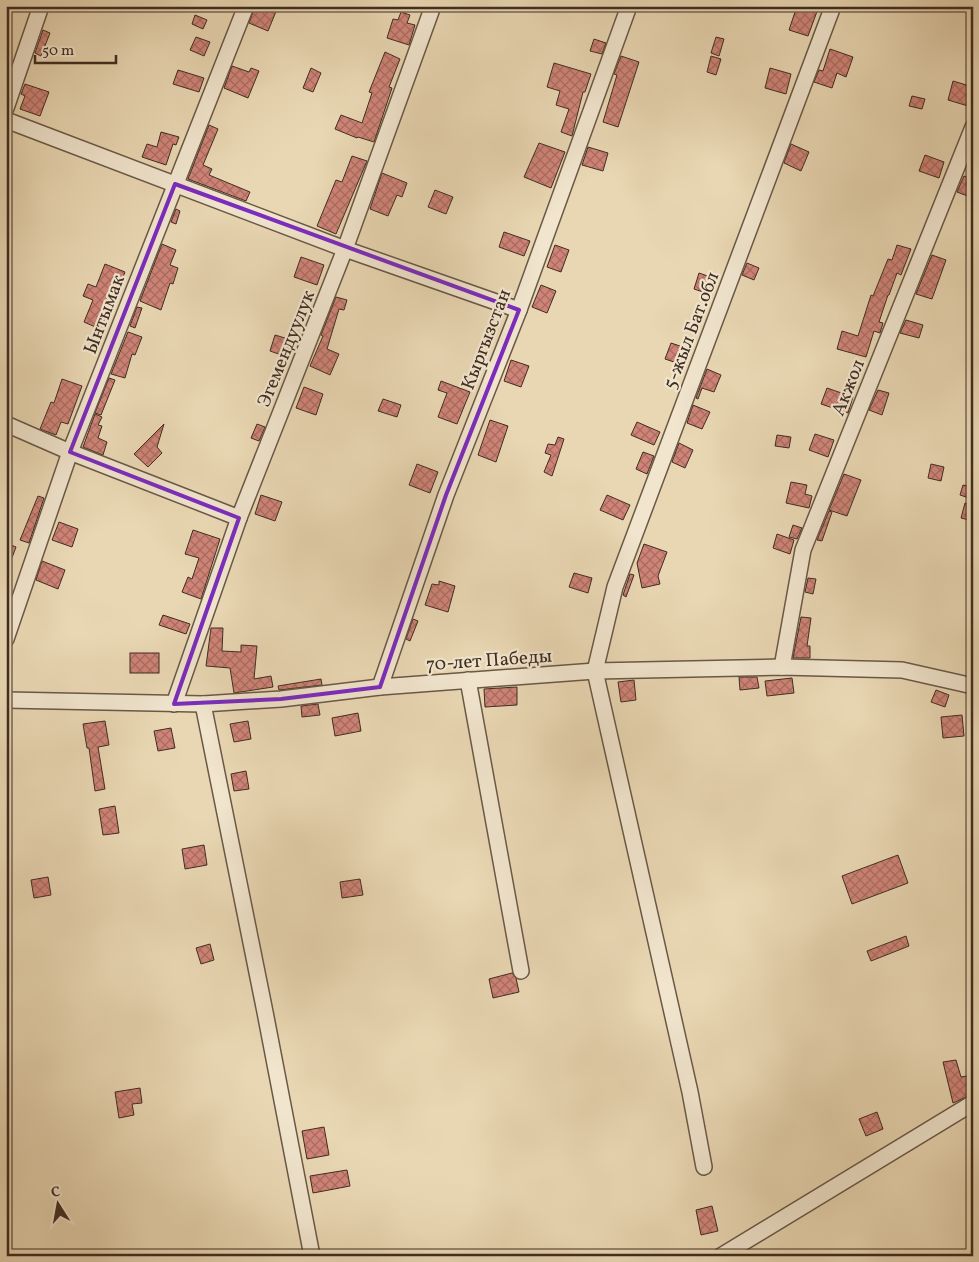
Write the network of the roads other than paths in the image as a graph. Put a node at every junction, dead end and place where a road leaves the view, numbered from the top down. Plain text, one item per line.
1 (41, 6) edge
2 (246, 6) edge
3 (433, 6) edge
4 (629, 6) edge
5 (833, 6) edge
6 (6, 108) edge
7 (6, 120) edge
8 (973, 127) edge
9 (175, 184) junction
10 (345, 249) junction
11 (519, 310) junction
12 (6, 424) edge
13 (70, 452) junction
14 (239, 518) junction
15 (6, 639) edge
16 (782, 667) junction
17 (595, 671) junction
18 (468, 680) junction
19 (973, 686) edge
20 (380, 687) junction
21 (6, 700) edge
22 (174, 704) junction
23 (203, 704) junction
24 (521, 971) dead end
25 (973, 1103) edge
26 (704, 1167) dead end
27 (312, 1256) edge
28 (721, 1256) edge

1 - 6 street
2 - 9 street, Ынтымак
3 - 10 street, Эгемендуулук
4 - 11 street, Кыргызстан
5 - 17 street, 5-жыл Бат.обл
7 - 9 street
8 - 16 street, Акжол
9 - 10 street
9 - 13 street, Ынтымак
10 - 11 street
10 - 14 street, Эгемендуулук
11 - 20 street, Кыргызстан
12 - 13 street
13 - 14 street
13 - 15 street, Ынтымак
14 - 22 street, Эгемендуулук
16 - 17 street, 70-лет Пабеды
16 - 19 street, 70-лет Пабеды
17 - 18 street, 70-лет Пабеды
17 - 26 street
18 - 20 street, 70-лет Пабеды
18 - 24 street
20 - 23 street, 70-лет Пабеды
21 - 22 street, 70-лет Пабеды
22 - 23 street, 70-лет Пабеды
23 - 27 street
25 - 28 street

